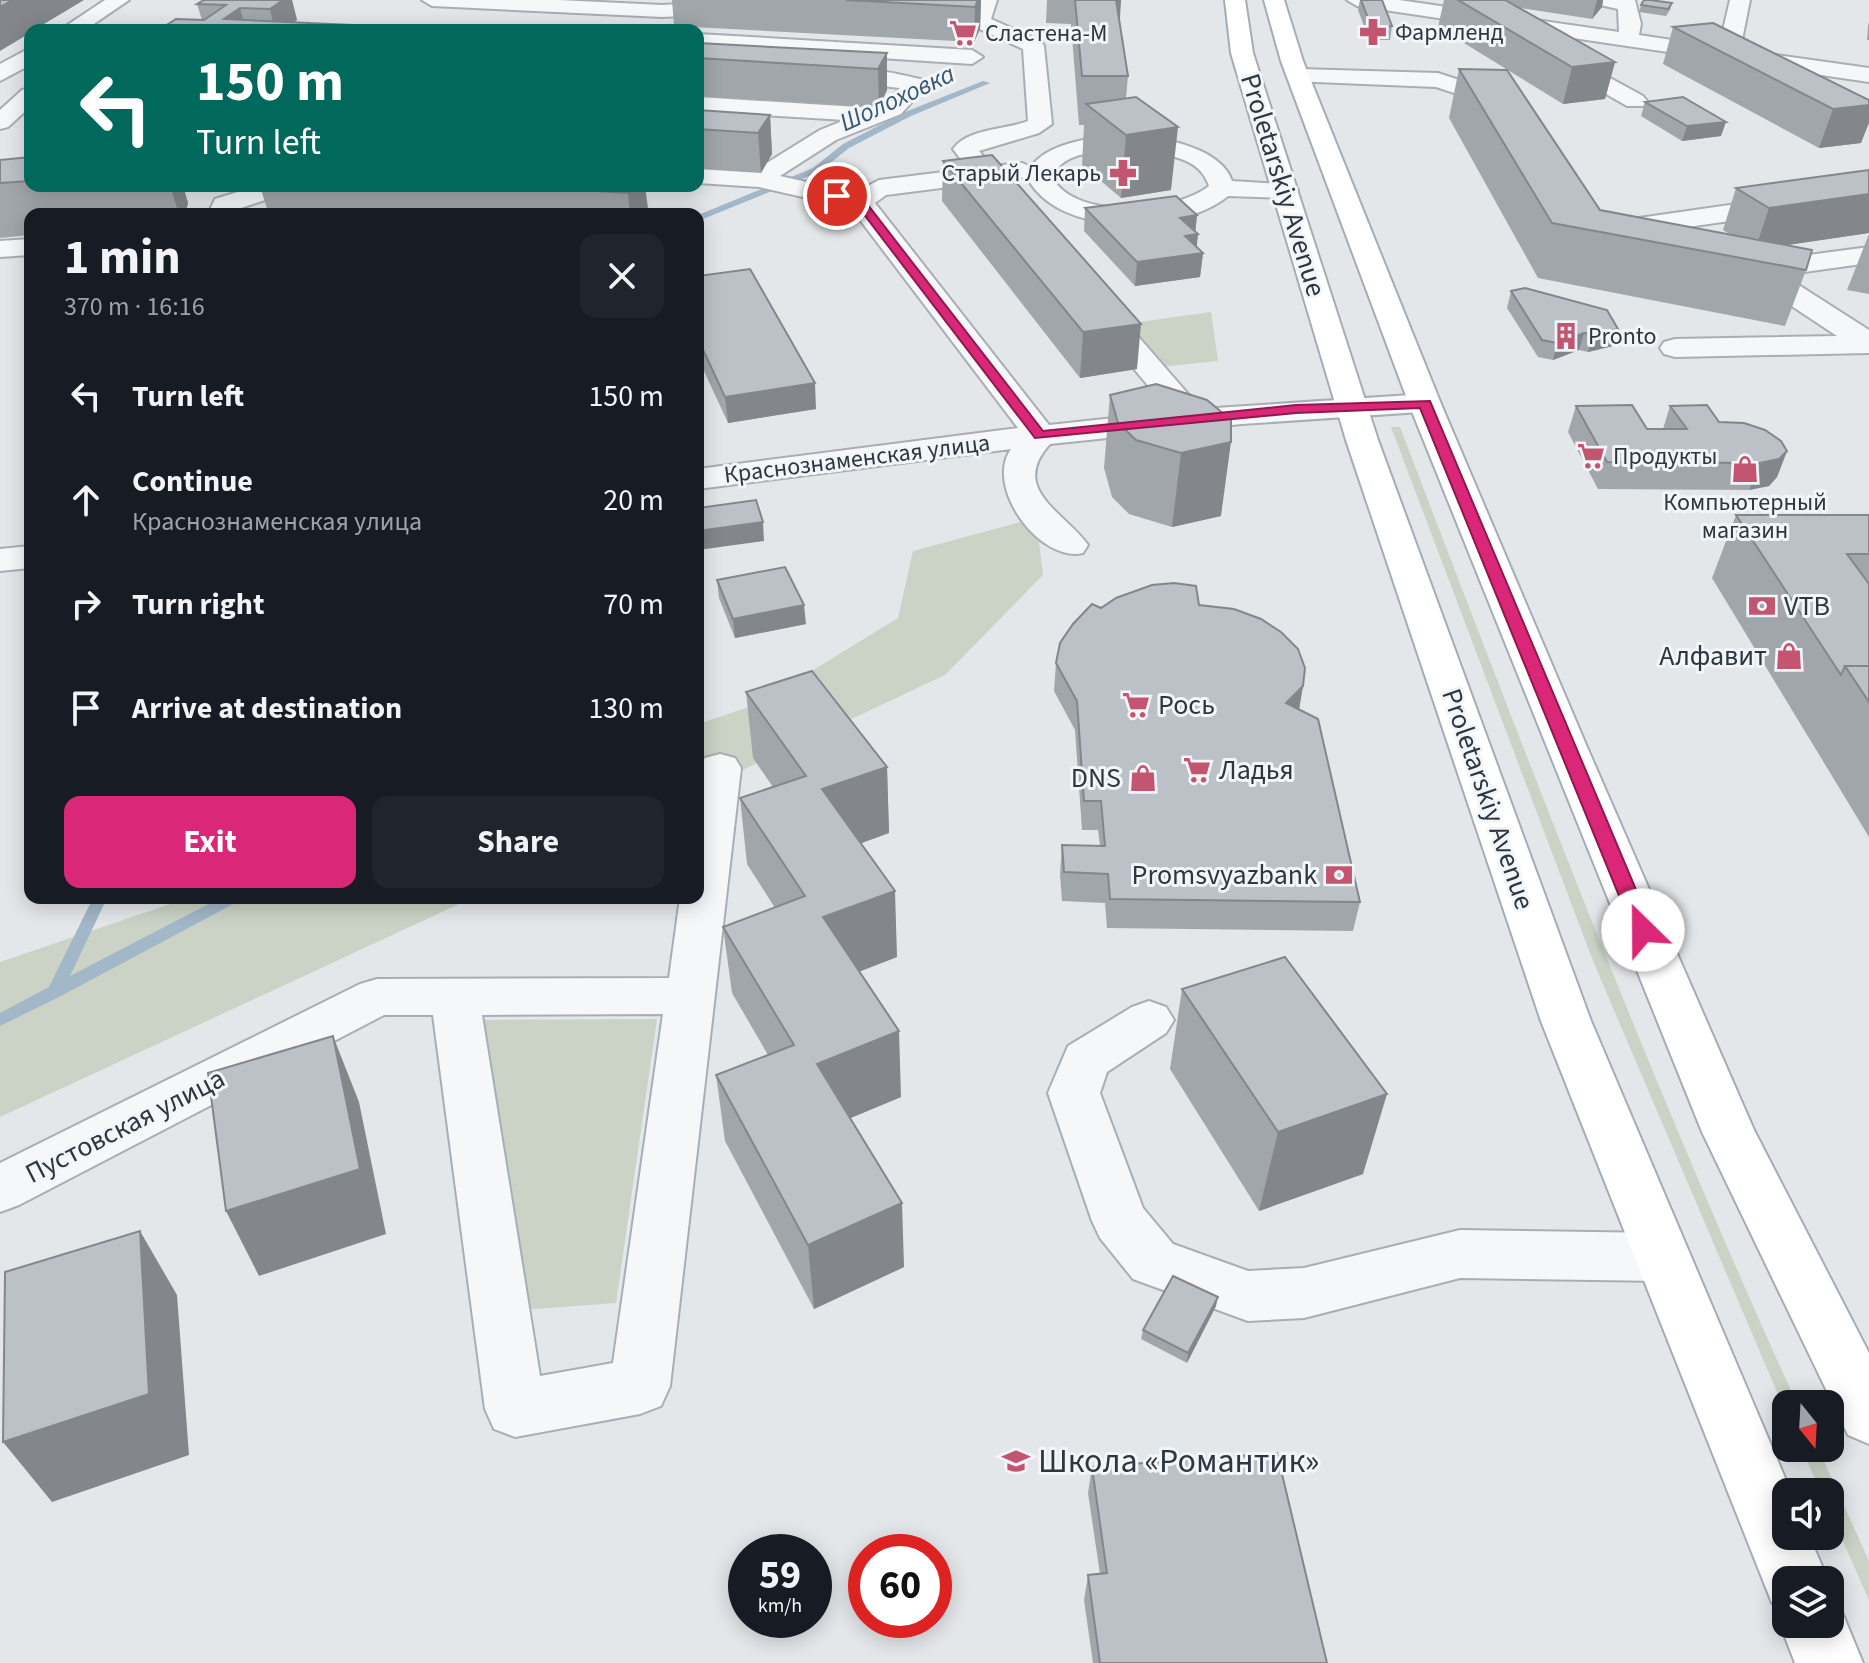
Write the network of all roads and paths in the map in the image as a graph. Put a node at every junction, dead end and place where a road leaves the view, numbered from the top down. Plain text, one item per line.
1 (119, 0) edge
2 (432, 0) edge
3 (740, 0) edge
4 (987, 0) edge
5 (1274, 0) edge
6 (1357, 0) edge
7 (1603, 0) edge
8 (1740, 0) edge
9 (1225, 3) edge
10 (642, 10) junction
11 (1495, 20) junction
12 (80, 24) edge
13 (630, 24) edge
14 (1629, 34) junction
15 (704, 40) edge
16 (1730, 48) junction
17 (972, 57) edge
18 (24, 59) edge
19 (1869, 65) edge
20 (807, 73) edge
21 (0, 74) edge
22 (1869, 75) edge
23 (1299, 76) junction
24 (0, 85) edge
25 (24, 86) edge
26 (1777, 86) edge
27 (24, 100) edge
28 (1635, 101) dead end
29 (704, 104) edge
30 (880, 115) junction
31 (1531, 121) edge
32 (0, 122) edge
33 (1041, 170) junction
34 (704, 175) edge
35 (759, 179) junction
36 (995, 188) junction
37 (1222, 188) junction
38 (1285, 190) junction
39 (264, 192) edge
40 (1869, 193) edge
41 (860, 202) junction
42 (1588, 203) edge
43 (223, 208) edge
44 (1603, 227) junction
45 (24, 247) edge
46 (0, 249) edge
47 (1618, 251) edge
48 (1869, 255) edge
49 (1726, 266) edge
50 (1756, 270) junction
51 (1078, 285) edge
52 (1869, 343) edge
53 (1675, 348) dead end
54 (1425, 404) junction
55 (1351, 407) junction
56 (1193, 419) junction
57 (1040, 435) junction
58 (704, 478) edge
59 (1070, 545) dead end
60 (24, 558) edge
61 (0, 560) edge
62 (720, 768) dead end
63 (704, 890) edge
64 (702, 904) edge
65 (690, 996) junction
66 (455, 997) junction
67 (1149, 1020) dead end
68 (0, 1189) edge
69 (1661, 1257) junction
70 (1869, 1415) edge
71 (1789, 1566) edge
72 (1819, 1638) edge
73 (1829, 1663) edge

1 - 12 street
2 - 10 street
3 - 10 street
4 - 36 street
5 - 23 main road, Proletarskiy Avenue
6 - 11 street
7 - 14 street
8 - 16 street
9 - 38 main road, Proletarskiy Avenue
10 - 13 street
11 - 14 street
11 - 28 street
14 - 16 street
15 - 17 street
16 - 19 street
16 - 22 street
16 - 26 street
18 - 21 street
20 - 30 street
23 - 31 street
23 - 54 main road, Proletarskiy Avenue
24 - 25 street
27 - 32 street
29 - 30 street
30 - 35 street
33 - 36 street
33 - 37 street
33 - 37 street
34 - 35 street
35 - 41 street
36 - 41 street
37 - 38 street
38 - 55 main road, Proletarskiy Avenue
39 - 43 street
40 - 44 street
41 - 57 street
42 - 44 street
44 - 47 street
45 - 46 street
48 - 50 street
49 - 50 street
50 - 52 street
51 - 56 street
52 - 53 street
54 - 55 street, Краснознаменская улица
54 - 70 main road, Proletarskiy Avenue
55 - 56 street, Краснознаменская улица
55 - 69 main road, Proletarskiy Avenue
56 - 57 street, Краснознаменская улица
57 - 58 street, Краснознаменская улица
57 - 59 street
60 - 61 street
62 - 63 street
64 - 65 street
65 - 66 street
65 - 66 street
66 - 68 street, Пустовская улица
67 - 69 street
69 - 71 main road, Proletarskiy Avenue
72 - 73 main road

